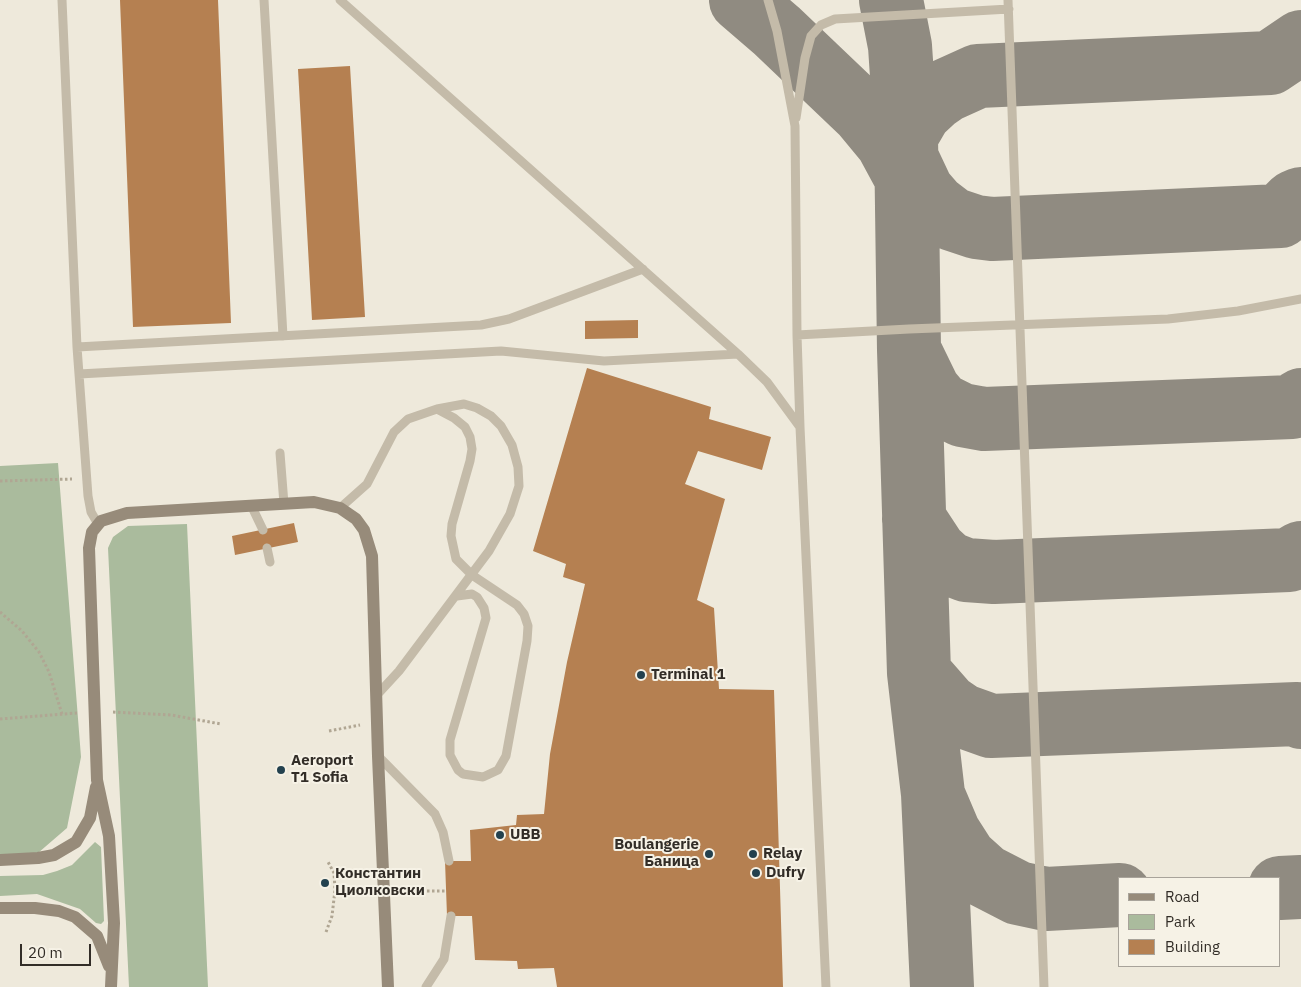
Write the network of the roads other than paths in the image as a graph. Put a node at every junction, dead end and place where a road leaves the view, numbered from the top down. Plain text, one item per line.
1 (62, 0) edge
2 (264, 0) edge
3 (340, 0) edge
4 (768, 0) edge
5 (1009, 4) edge
6 (795, 126) junction
7 (643, 269) junction
8 (1301, 299) edge
9 (1021, 324) junction
10 (797, 335) junction
11 (283, 336) junction
12 (77, 346) junction
13 (738, 354) junction
14 (79, 374) junction
15 (437, 410) junction
16 (800, 427) junction
17 (280, 453) dead end
18 (284, 504) junction
19 (251, 505) junction
20 (340, 508) junction
21 (98, 524) junction
22 (263, 530) dead end
23 (267, 548) dead end
24 (270, 562) dead end
25 (472, 575) junction
26 (457, 596) junction
27 (376, 696) junction
28 (378, 756) junction
29 (97, 780) junction
30 (0, 860) edge
31 (449, 861) dead end
32 (0, 908) edge
33 (451, 916) dead end
34 (110, 971) junction
35 (111, 987) edge
36 (388, 987) edge
37 (426, 987) edge
38 (826, 987) edge
39 (1044, 987) edge

1 - 12 lane
2 - 11 lane
3 - 7 lane
4 - 6 lane
5 - 6 lane
5 - 9 lane
6 - 10 lane
7 - 11 lane
7 - 13 lane
8 - 9 lane
9 - 10 lane
9 - 39 lane
10 - 16 lane
11 - 12 lane
12 - 14 lane
13 - 14 lane
13 - 16 lane
14 - 21 lane
15 - 20 lane
15 - 25 lane
15 - 25 lane
16 - 38 lane
17 - 18 lane
18 - 19 main road
18 - 20 main road
19 - 21 main road
19 - 22 lane
20 - 27 main road
21 - 29 main road
23 - 24 lane
25 - 26 lane
25 - 26 lane
26 - 27 lane
27 - 28 main road
28 - 31 lane
28 - 36 main road
29 - 30 main road
29 - 34 main road
32 - 34 main road
33 - 37 lane
34 - 35 main road

